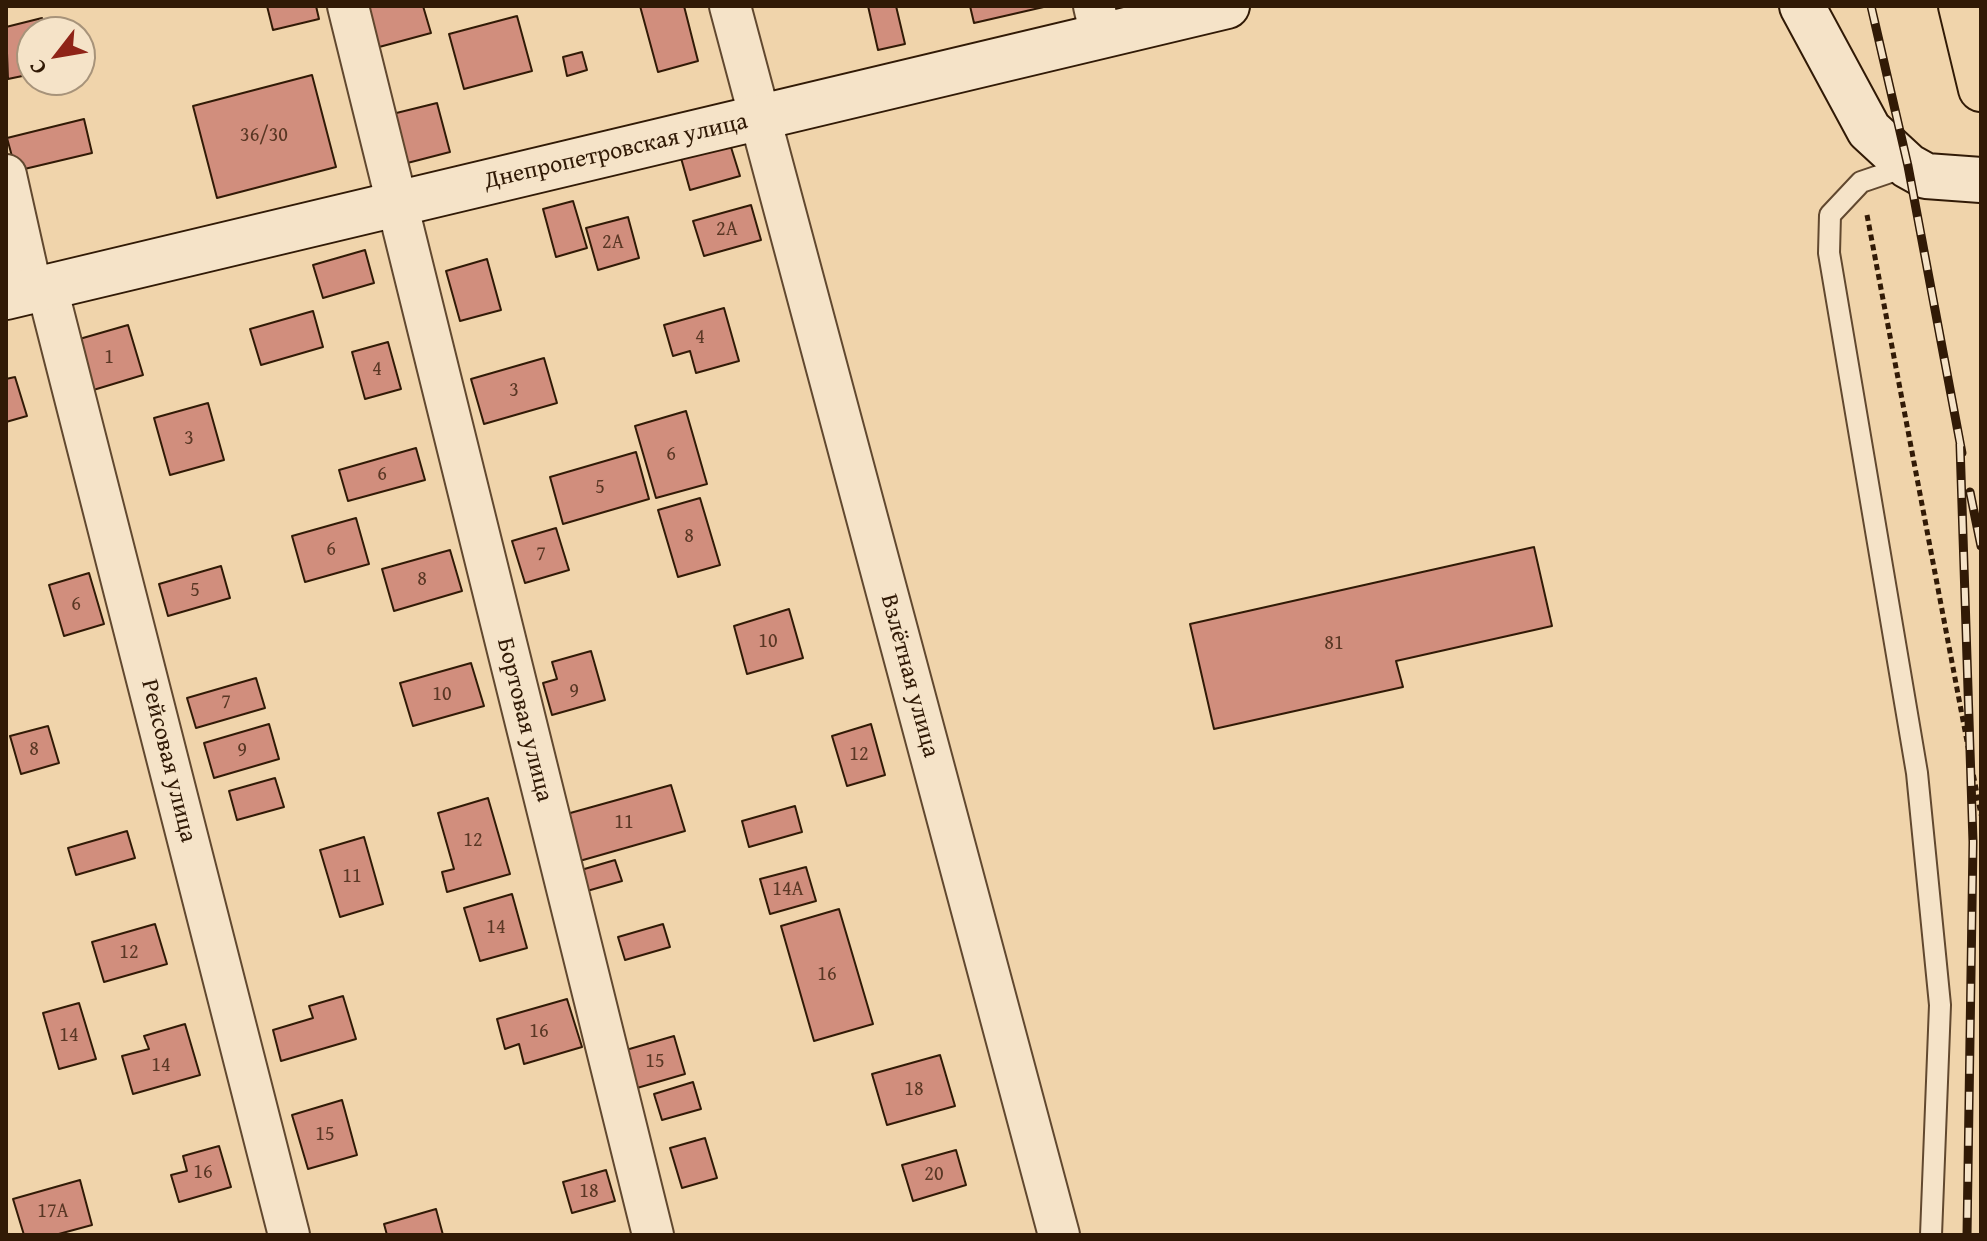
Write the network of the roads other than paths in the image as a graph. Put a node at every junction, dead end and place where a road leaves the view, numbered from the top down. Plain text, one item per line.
1 (348, 6) edge
2 (730, 6) edge
3 (1227, 6) edge
4 (1802, 6) edge
5 (1961, 6) edge
6 (1097, 21) edge
7 (1981, 89) edge
8 (758, 118) junction
9 (1908, 166) junction
10 (6, 175) edge
11 (1981, 180) edge
12 (396, 205) junction
13 (28, 292) edge
14 (289, 1235) edge
15 (653, 1235) edge
16 (1059, 1235) edge
17 (1931, 1235) edge

1 - 12 street, Бортовая улица
2 - 8 street, Взлётная улица
3 - 6 street, Днепропетровская улица
4 - 9 street
5 - 7 main road
6 - 8 street, Днепропетровская улица
8 - 12 street, Днепропетровская улица
8 - 16 street, Взлётная улица
9 - 11 street
9 - 17 lane
10 - 13 street, Рейсовая улица
12 - 13 street, Днепропетровская улица
12 - 15 street, Бортовая улица
13 - 14 street, Рейсовая улица

